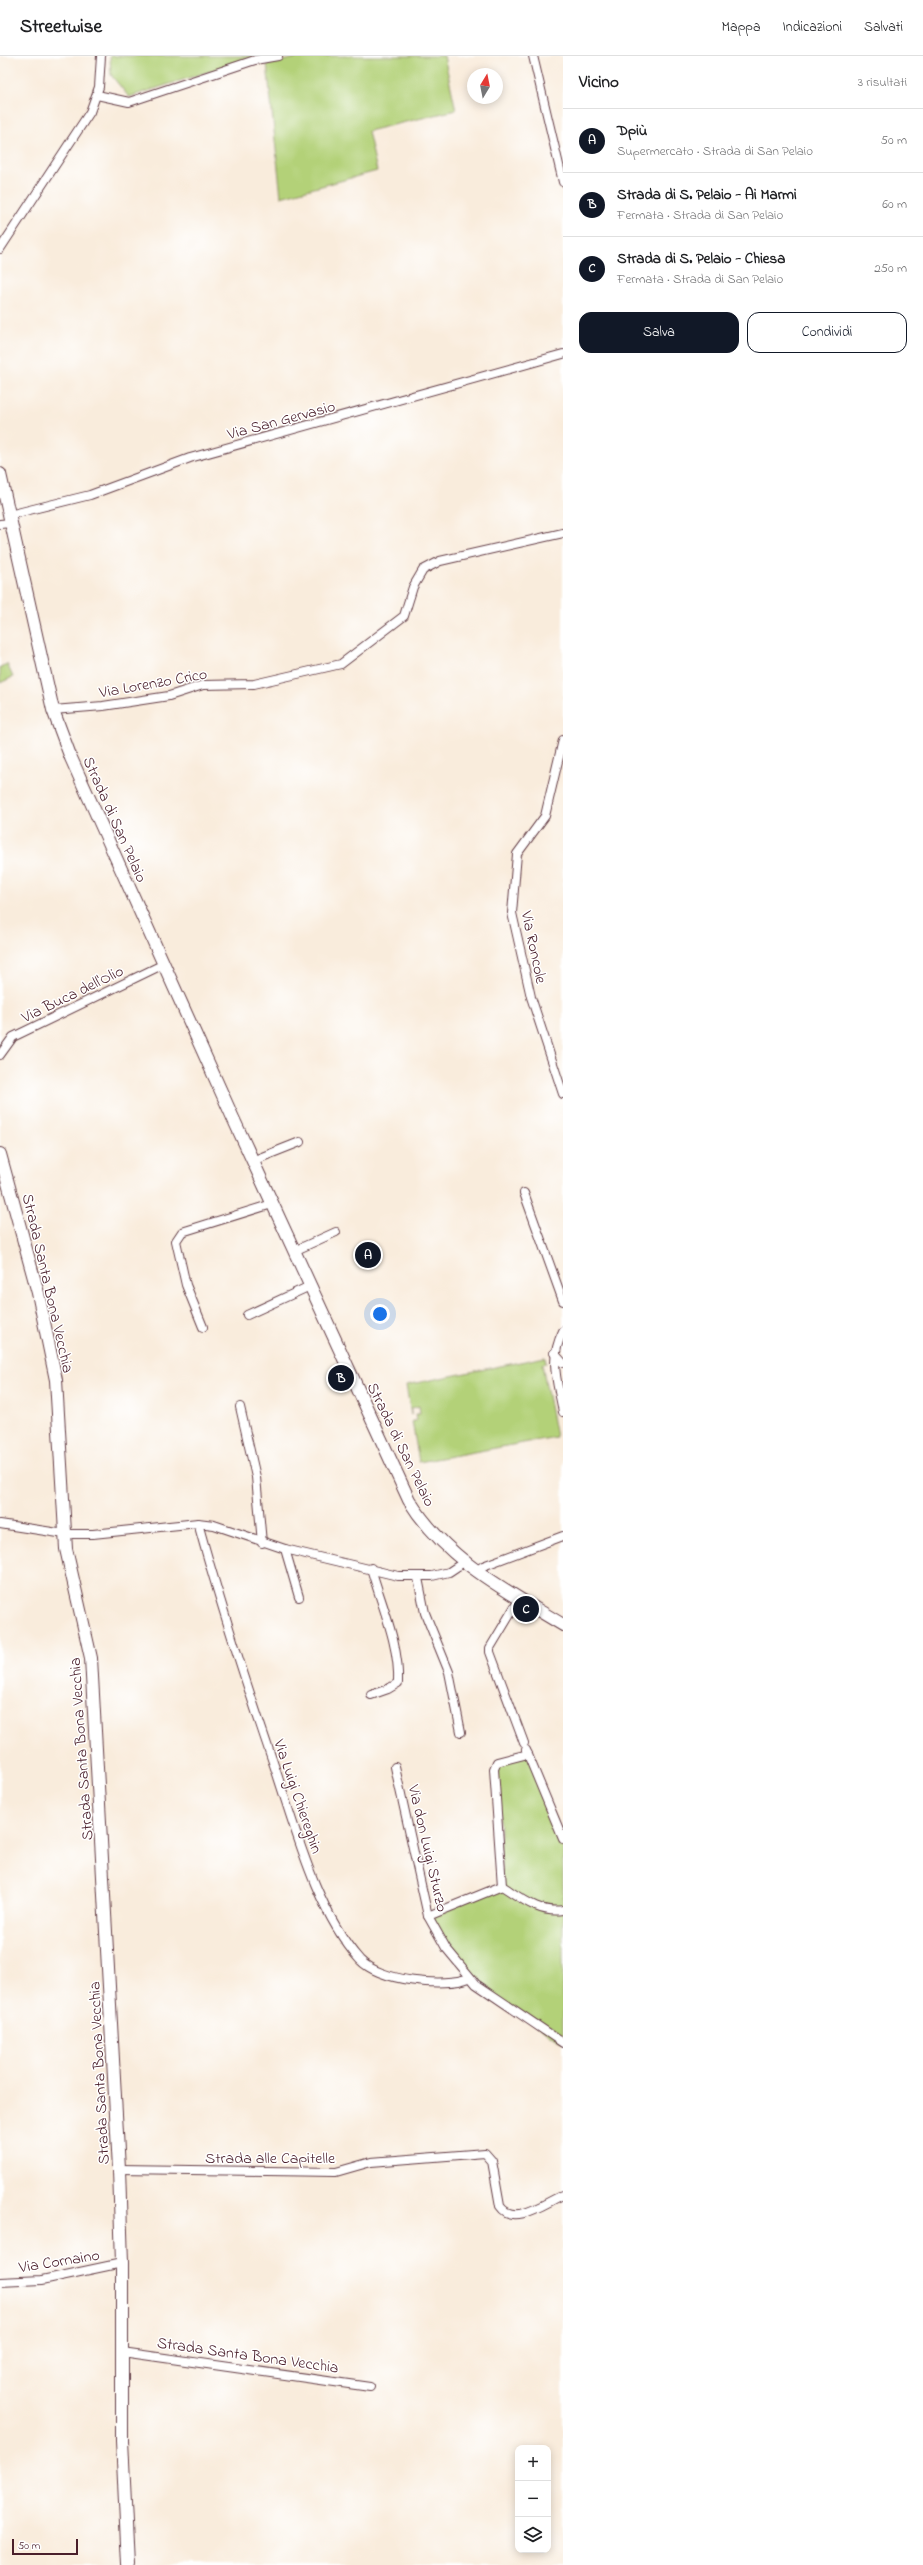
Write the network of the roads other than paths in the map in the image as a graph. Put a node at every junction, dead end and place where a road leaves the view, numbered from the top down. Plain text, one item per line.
1 (101, 56) edge
2 (278, 56) edge
3 (533, 56) edge
4 (97, 95) junction
5 (563, 182) edge
6 (0, 248) edge
7 (563, 354) edge
8 (0, 474) edge
9 (7, 521) edge
10 (563, 533) edge
11 (53, 710) junction
12 (563, 740) edge
13 (164, 964) junction
14 (0, 1055) edge
15 (563, 1094) edge
16 (300, 1142) dead end
17 (0, 1154) edge
18 (252, 1160) junction
19 (524, 1193) dead end
20 (272, 1204) junction
21 (336, 1232) dead end
22 (294, 1252) junction
23 (310, 1286) junction
24 (563, 1301) edge
25 (246, 1315) dead end
26 (204, 1327) dead end
27 (563, 1331) edge
28 (554, 1353) junction
29 (563, 1363) edge
30 (240, 1407) dead end
31 (563, 1412) edge
32 (198, 1523) junction
33 (0, 1524) edge
34 (65, 1534) junction
35 (563, 1536) edge
36 (262, 1542) junction
37 (285, 1549) junction
38 (464, 1562) junction
39 (371, 1568) junction
40 (476, 1571) junction
41 (418, 1578) junction
42 (299, 1597) dead end
43 (520, 1598) junction
44 (563, 1625) edge
45 (371, 1695) dead end
46 (461, 1732) dead end
47 (526, 1749) junction
48 (395, 1767) dead end
49 (563, 1839) edge
50 (502, 1886) junction
51 (563, 1910) edge
52 (428, 1916) junction
53 (469, 1978) junction
54 (563, 2043) edge
55 (119, 2169) junction
56 (563, 2195) edge
57 (122, 2263) junction
58 (0, 2282) edge
59 (122, 2352) junction
60 (370, 2387) dead end
61 (128, 2565) edge

1 - 4 street
2 - 4 street
3 - 5 street
4 - 6 street
7 - 9 street, Via San Gervasio
8 - 9 street, Strada di San Pelaio
9 - 11 street, Strada di San Pelaio
10 - 11 street, Via Lorenzo Crico
11 - 13 street, Strada di San Pelaio
12 - 15 street, Via Roncole
13 - 14 street, Via Buca dell'Olio
13 - 18 street, Strada di San Pelaio
16 - 18 street
17 - 34 street, Strada Santa Bona Vecchia
18 - 20 street, Strada di San Pelaio
19 - 24 street
20 - 22 street, Strada di San Pelaio
20 - 26 street
21 - 22 street
22 - 23 street, Strada di San Pelaio
23 - 25 street
23 - 38 street, Strada di San Pelaio
27 - 28 street
28 - 29 street
28 - 31 street
30 - 36 street
32 - 34 street
32 - 36 street
32 - 53 street, Via Luigi Chiereghin
33 - 34 street
34 - 55 street, Strada Santa Bona Vecchia
35 - 40 street
36 - 37 street
37 - 39 street
37 - 42 street
38 - 40 street, Strada di San Pelaio
38 - 41 street
39 - 41 street
39 - 45 street
40 - 43 street, Strada di San Pelaio
41 - 46 street
43 - 44 street, Strada di San Pelaio
43 - 47 street
47 - 49 street
47 - 50 street
48 - 52 street, Via don Luigi Sturzo
50 - 51 street
50 - 52 street
52 - 53 street, Via don Luigi Sturzo
53 - 54 street, Via don Luigi Sturzo
55 - 56 street, Strada alle Capitelle
55 - 57 street, Strada Santa Bona Vecchia
57 - 58 street, Via Cornaino
57 - 59 street, Strada Santa Bona Vecchia
59 - 60 street, Strada Santa Bona Vecchia
59 - 61 street, Strada Santa Bona Vecchia

